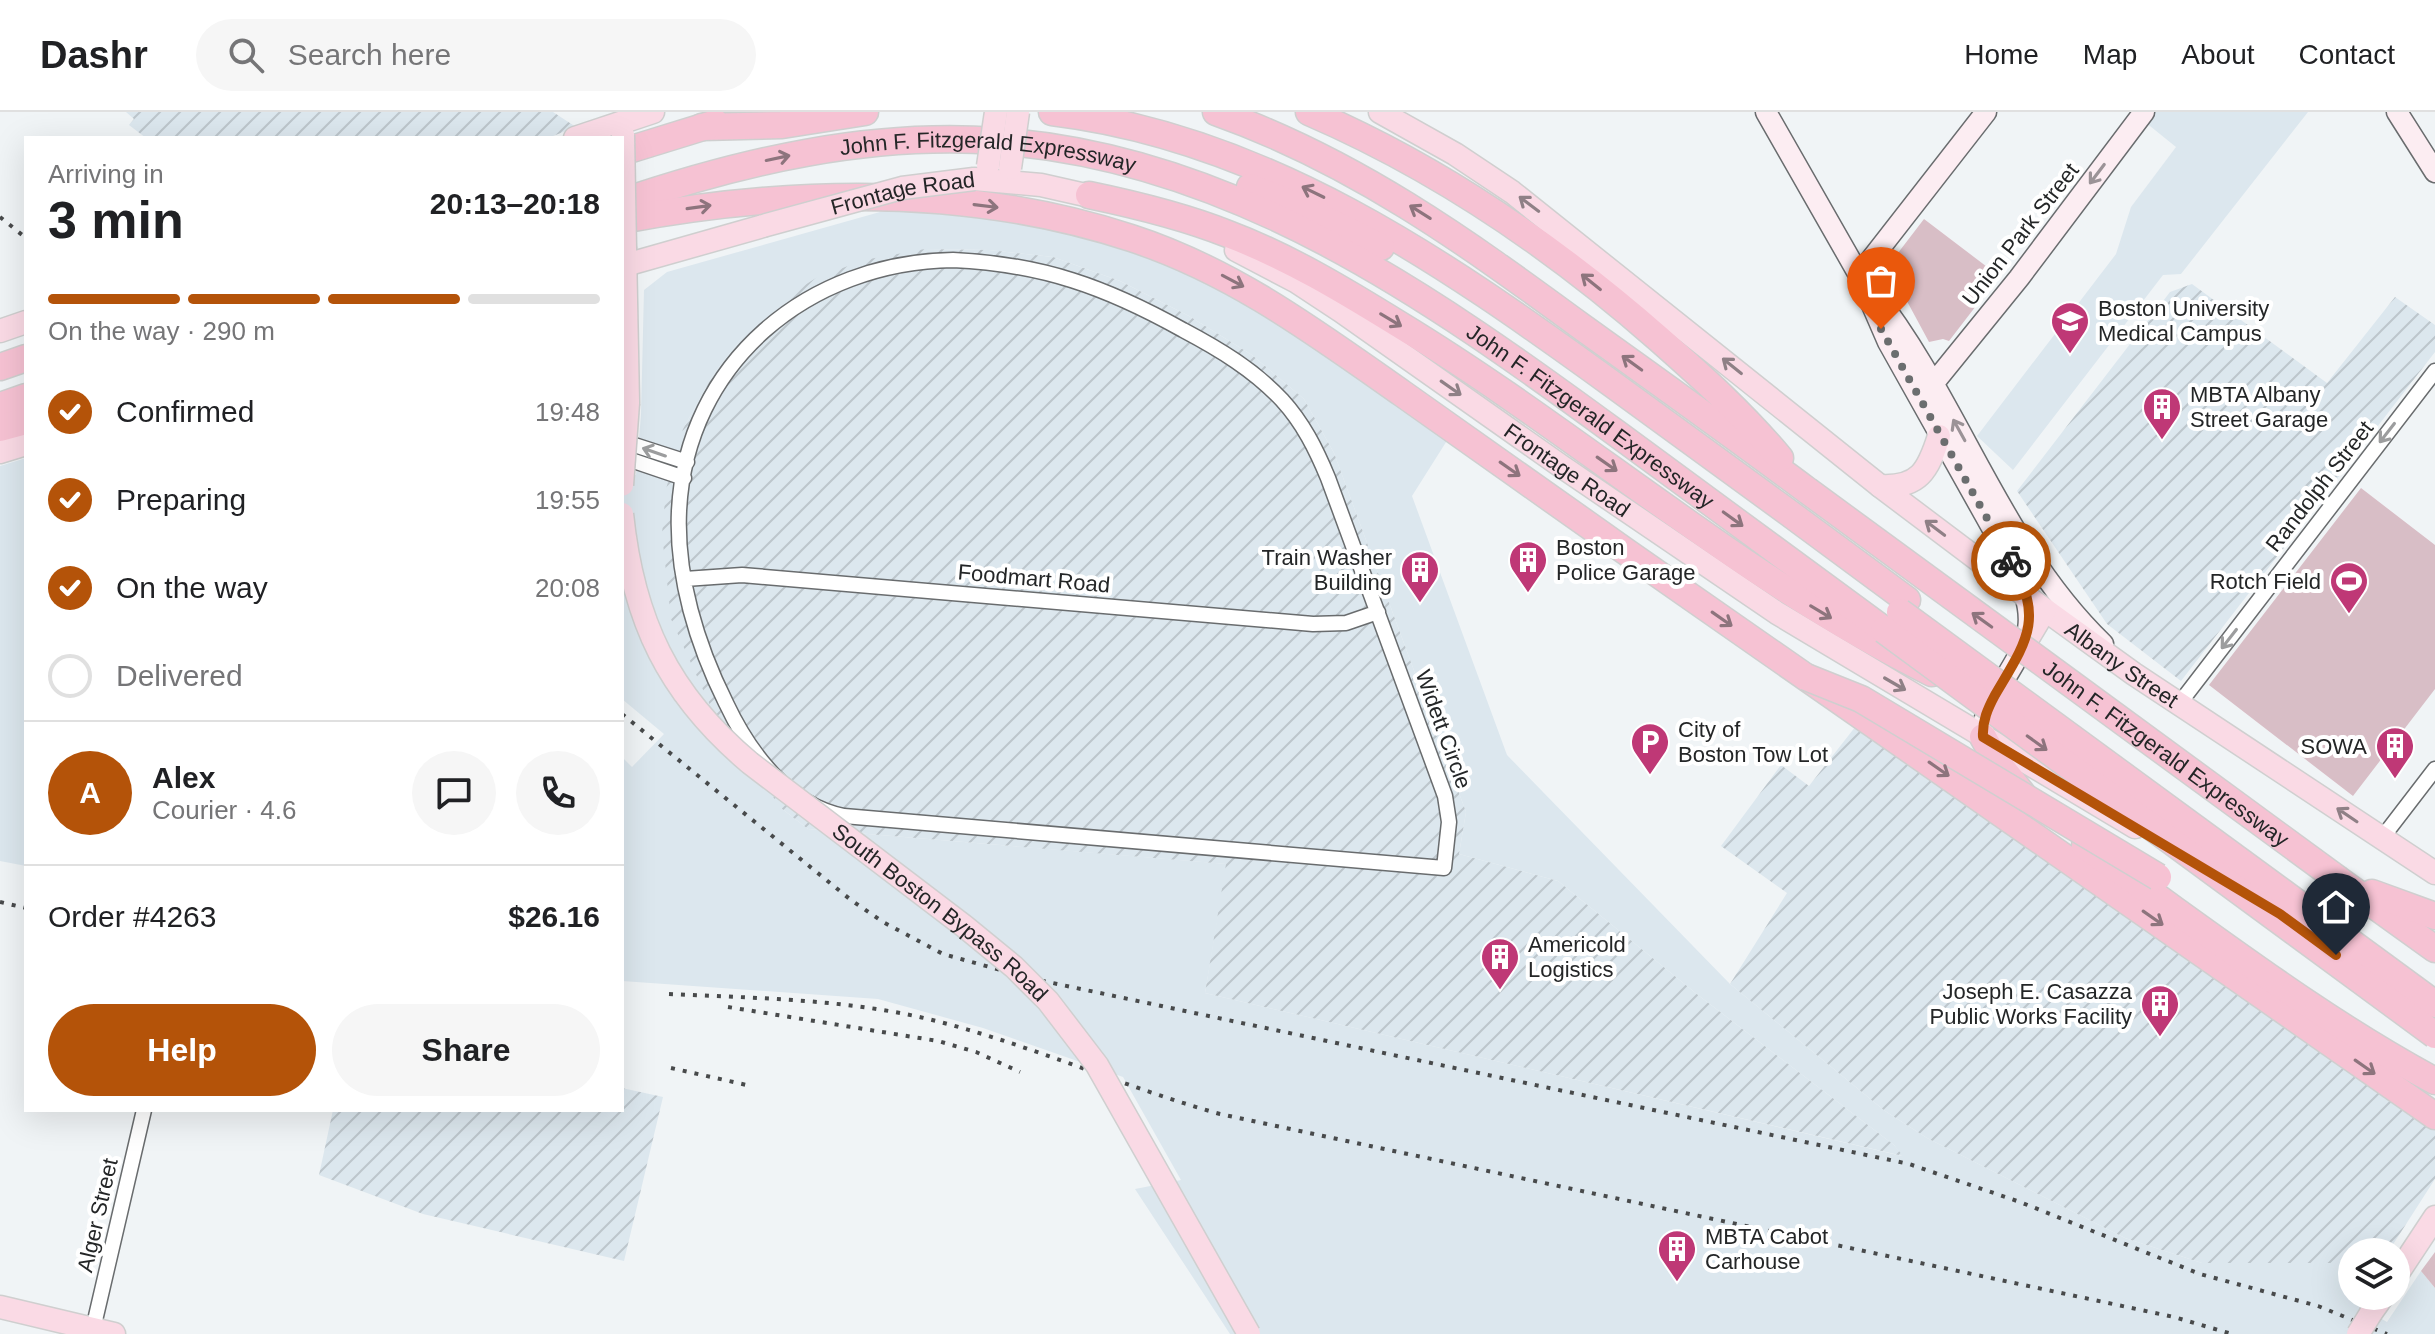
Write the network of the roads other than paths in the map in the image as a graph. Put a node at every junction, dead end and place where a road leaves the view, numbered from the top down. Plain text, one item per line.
1 (653, 112) edge
2 (754, 112) edge
3 (865, 112) edge
4 (996, 112) edge
5 (1018, 112) edge
6 (1052, 112) edge
7 (1216, 112) edge
8 (1309, 112) edge
9 (1380, 112) edge
10 (1766, 112) edge
11 (1986, 112) edge
12 (2144, 112) edge
13 (2397, 112) edge
14 (702, 127) junction
15 (614, 135) edge
16 (2435, 172) edge
17 (993, 175) junction
18 (1089, 195) junction
19 (624, 201) edge
20 (624, 220) edge
21 (624, 260) edge
22 (1859, 275) junction
23 (24, 323) edge
24 (0, 331) edge
25 (24, 359) edge
26 (0, 367) edge
27 (2435, 371) edge
28 (1933, 384) junction
29 (24, 398) edge
30 (0, 406) edge
31 (24, 422) edge
32 (0, 428) edge
33 (1939, 436) junction
34 (624, 442) edge
35 (24, 445) edge
36 (0, 452) edge
37 (624, 457) edge
38 (624, 458) edge
39 (685, 470) junction
40 (1880, 486) junction
41 (1808, 491) junction
42 (624, 528) edge
43 (685, 579) junction
44 (2026, 596) junction
45 (2045, 610) junction
46 (1378, 612) junction
47 (1893, 622) junction
48 (2024, 645) junction
49 (2134, 674) junction
50 (1806, 677) junction
51 (2179, 704) junction
52 (1983, 737) junction
53 (2435, 769) edge
54 (2387, 842) junction
55 (2435, 873) edge
56 (2339, 880) junction
57 (2435, 916) edge
58 (2435, 949) edge
59 (2435, 983) edge
60 (2434, 1024) edge
61 (2435, 1080) edge
62 (144, 1112) edge
63 (2435, 1116) edge
64 (2435, 1217) edge
65 (2410, 1255) edge
66 (0, 1307) edge
67 (2373, 1310) edge
68 (103, 1332) edge
69 (1249, 1334) edge
70 (2358, 1334) edge

1 - 15 main road
2 - 14 highway
3 - 14 highway
4 - 17 main road, bridge
5 - 17 main road, bridge
47 -> 6 highway
41 -> 7 highway, John F. Fitzgerald Expressway
41 -> 8 highway
40 -> 9 main road
10 - 22 main road, Albany Street
11 - 22 main road
12 -> 28 main road, Union Park Street
13 - 16 main road
14 - 15 highway
17 - 18 main road, Frontage Road
17 - 21 main road, Frontage Road, bridge
18 -> 47 highway
18 -> 52 main road, Frontage Road
19 -> 47 highway, John F. Fitzgerald Expressway
20 -> 50 highway
21 - 38 main road, bridge
22 - 28 main road, Albany Street
22 - 33 main road, Albany Street
23 - 24 main road
25 - 26 highway
27 -> 51 street, Randolph Street
49 -> 28 main road, Albany Street
29 - 30 highway
31 - 32 highway
33 - 40 main road
33 - 44 main road, Albany Street
39 -> 34 street
35 - 36 main road
37 - 39 street
39 - 43 street, Widett Circle
39 - 46 street, Widett Circle
44 -> 40 main road
56 -> 41 highway, John F. Fitzgerald Expressway, bridge
42 - 69 main road, South Boston Bypass Road, bridge
43 - 46 street, Foodmart Road
43 - 46 street, Widett Circle
44 - 45 main road
44 - 48 main road, Albany Street
45 - 48 main road
45 - 49 main road
47 - 59 highway
47 - 60 highway, bridge
47 -> 60 highway, John F. Fitzgerald Expressway, bridge
48 - 52 main road, Albany Street
49 - 51 main road, Albany Street
50 - 61 highway, bridge
50 -> 63 highway, bridge
54 -> 51 main road, Albany Street
52 - 60 main road, Frontage Road
52 - 61 highway
53 - 54 street
54 - 55 main road, Albany Street
56 - 57 highway
56 - 58 highway, John F. Fitzgerald Expressway
62 - 68 street, Alger Street
64 - 65 main road
66 - 68 main road
67 - 70 main road, bridge

